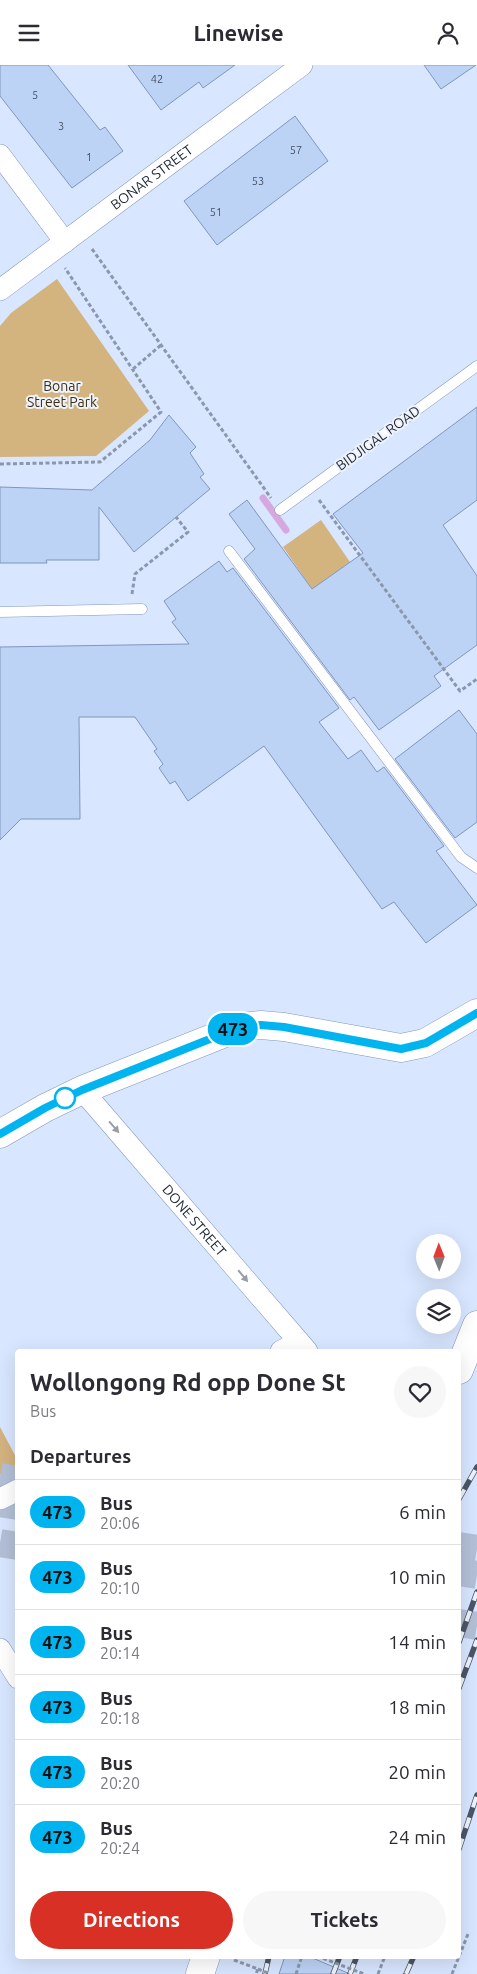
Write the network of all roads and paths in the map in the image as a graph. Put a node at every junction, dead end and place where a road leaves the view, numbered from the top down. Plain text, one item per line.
1 (302, 65) edge
2 (0, 155) edge
3 (66, 242) junction
4 (0, 290) edge
5 (161, 345) junction
6 (477, 366) edge
7 (133, 369) junction
8 (0, 464) edge
9 (310, 488) junction
10 (280, 510) joint
11 (176, 517) dead end
12 (229, 551) dead end
13 (129, 609) junction
14 (142, 609) dead end
15 (0, 612) edge
16 (477, 679) edge
17 (477, 868) edge
18 (477, 1013) edge
19 (82, 1090) junction
20 (0, 1134) edge
21 (477, 1325) edge
22 (296, 1348) edge
23 (461, 1365) edge
24 (15, 1492) edge
25 (0, 1499) edge
26 (0, 1649) edge
27 (15, 1673) edge
28 (468, 1934) dead end
29 (461, 1952) edge
30 (205, 1959) edge
31 (301, 1959) edge
32 (325, 1959) edge
33 (384, 1959) edge
34 (458, 1959) edge
35 (234, 1960) dead end
36 (258, 1969) junction
37 (200, 1974) edge
38 (256, 1974) edge
39 (270, 1974) edge
40 (296, 1974) edge
41 (364, 1974) edge
42 (378, 1974) edge
43 (452, 1974) edge

1 - 3 street, BONAR STREET
2 - 3 street
3 - 4 street, BONAR STREET
3 - 5 path
3 - 7 path
5 - 7 path
5 - 10 path
6 - 9 lane, BIDJIGAL ROAD
7 - 8 path
9 - 10 lane, BIDJIGAL ROAD
9 - 16 path
11 - 13 path
12 - 17 lane
13 - 14 lane
13 - 15 lane
18 - 19 street
19 - 20 street
19 -> 22 street, DONE STREET
21 - 23 street
24 - 25 street
26 - 27 street
28 - 29 path
30 - 37 street
31 - 40 path
32 - 41 path, bridge
33 - 42 path
34 - 43 path
35 - 36 path
36 - 38 path, bridge
36 - 39 path, bridge

